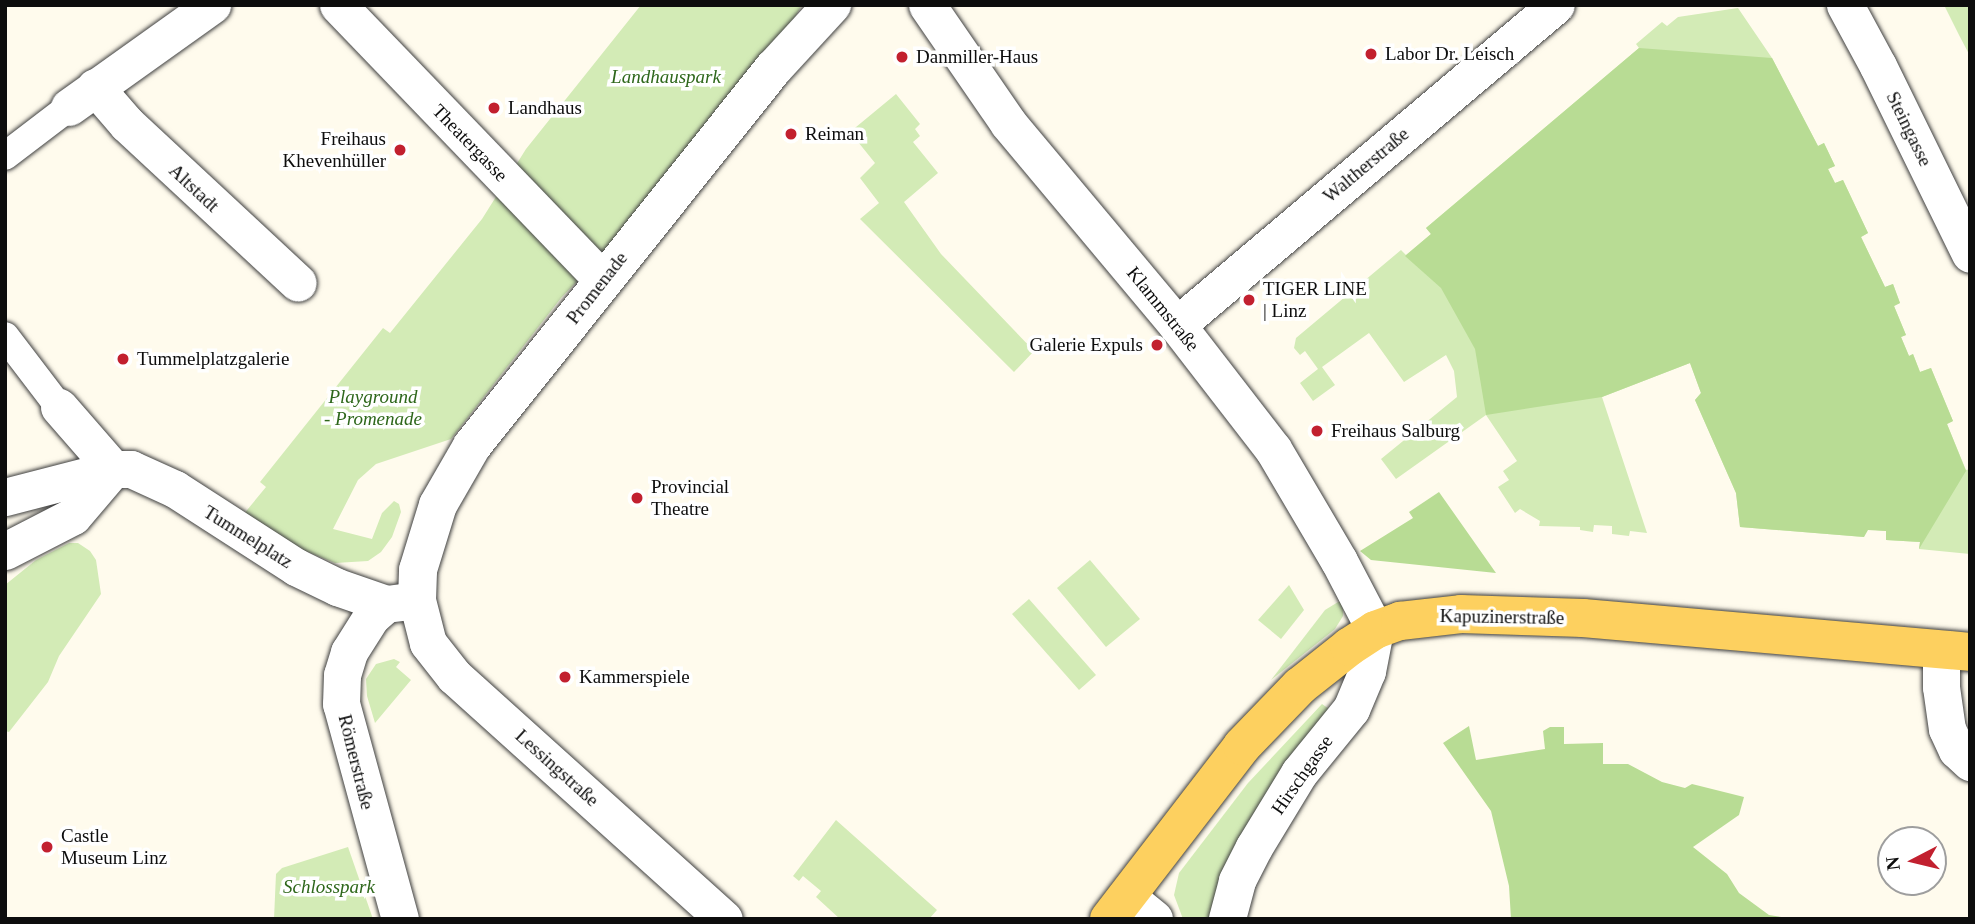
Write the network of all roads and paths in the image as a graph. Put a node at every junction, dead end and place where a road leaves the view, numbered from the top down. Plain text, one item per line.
1 (212, 5) edge
2 (338, 5) edge
3 (831, 5) edge
4 (927, 5) edge
5 (1556, 5) edge
6 (1845, 5) edge
7 (82, 97) junction
8 (5, 156) edge
9 (1970, 254) edge
10 (603, 281) junction
11 (298, 283) dead end
12 (1177, 325) junction
13 (5, 336) edge
14 (59, 407) joint
15 (113, 468) junction
16 (5, 497) edge
17 (5, 551) edge
18 (401, 602) junction
19 (1375, 630) junction
20 (1956, 650) edge
21 (1970, 762) edge
22 (1130, 911) edge
23 (400, 919) edge
24 (724, 919) edge
25 (1227, 919) edge

1 - 7 street
2 - 10 street, Theatergasse
3 - 10 street, Promenade
4 - 12 street, Klammstraße
5 - 12 street, Waltherstraße
6 - 9 street, Steingasse
7 - 8 street
7 - 11 street, Altstadt
10 - 18 street, Promenade
12 - 19 street, Klammstraße
13 - 14 street
14 - 15 street
15 - 16 street, Tummelplatz
15 - 17 street
15 - 18 street, Tummelplatz
18 - 23 street, Römerstraße
18 - 24 street, Lessingstraße
19 - 20 main road, Kapuzinerstraße
19 - 22 main road, Kapuzinerstraße
19 - 25 street, Hirschgasse
20 - 21 street, Kapuzinerstraße

